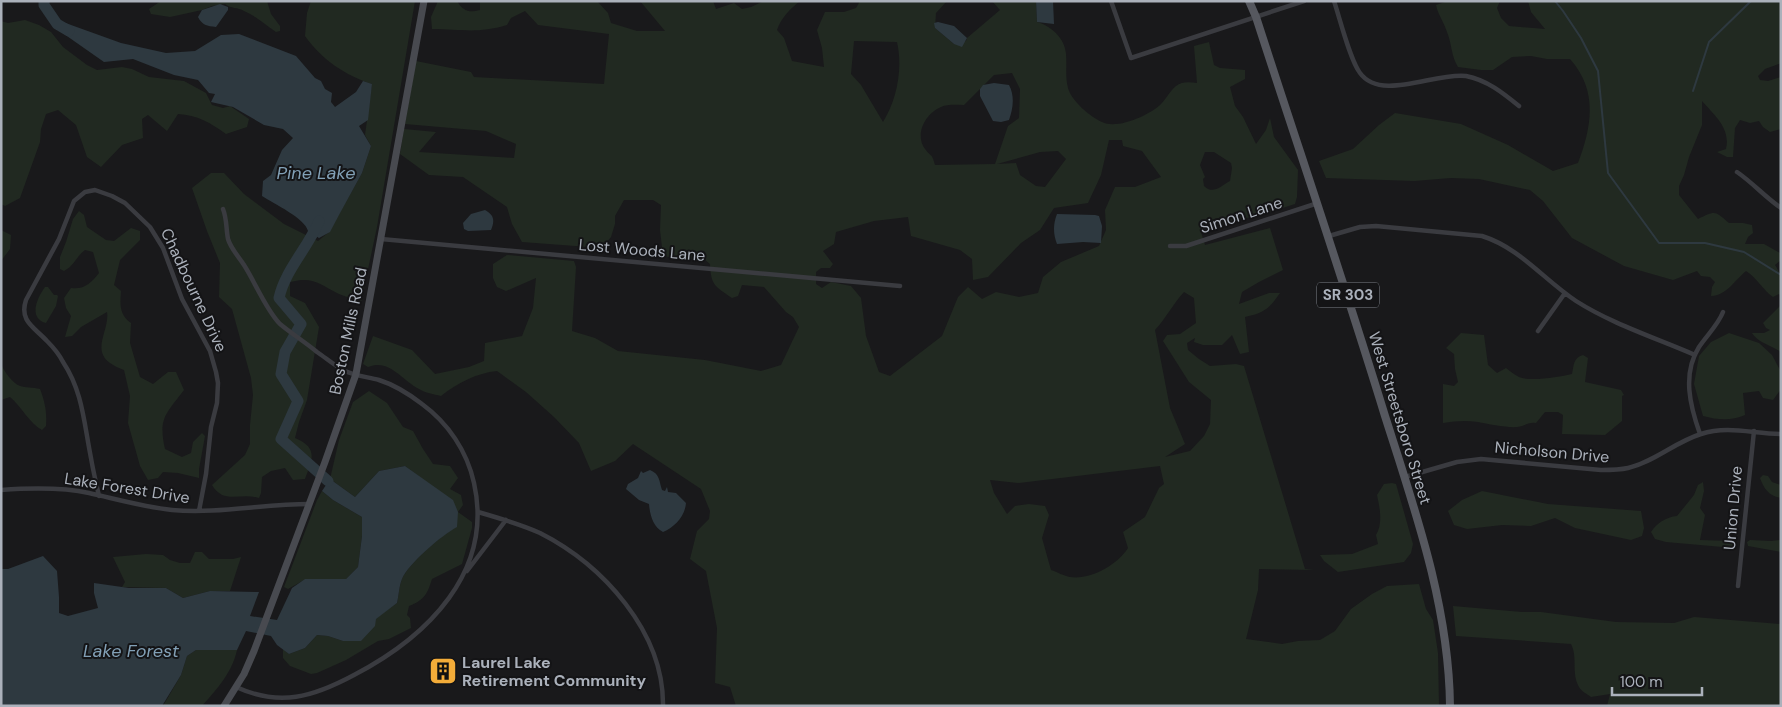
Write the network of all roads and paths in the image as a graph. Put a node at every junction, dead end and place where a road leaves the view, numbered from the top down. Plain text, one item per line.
1 (424, 1) edge
2 (1111, 1) edge
3 (1250, 1) edge
4 (1304, 1) edge
5 (1334, 1) edge
6 (1256, 17) junction
7 (1519, 106) dead end
8 (1737, 172) dead end
9 (1318, 204) junction
10 (1781, 208) edge
11 (222, 209) dead end
12 (1329, 236) junction
13 (381, 239) junction
14 (1170, 246) dead end
15 (900, 286) dead end
16 (1565, 293) junction
17 (1723, 312) dead end
18 (1538, 331) dead end
19 (1695, 355) junction
20 (356, 374) junction
21 (1754, 431) junction
22 (1700, 434) junction
23 (1781, 434) edge
24 (1405, 477) junction
25 (1, 490) edge
26 (99, 496) junction
27 (309, 504) junction
28 (198, 511) junction
29 (478, 512) junction
30 (506, 520) junction
31 (465, 572) junction
32 (1738, 586) dead end
33 (236, 687) junction
34 (224, 706) edge
35 (663, 706) edge
36 (1450, 706) edge

1 - 13 street, Boston Mills Road
2 - 6 street
3 - 6 main road, West Streetsboro Street / SR 303
4 - 6 street
5 - 7 street
6 - 9 main road, West Streetsboro Street / SR 303
8 - 10 street
9 - 12 main road, West Streetsboro Street / SR 303
9 - 14 street, Simon Lane
11 - 20 street
12 - 16 street
12 - 24 main road, West Streetsboro Street / SR 303
13 - 15 street, Lost Woods Lane
13 - 20 street, Boston Mills Road
16 - 18 street
16 - 19 street
17 - 19 street
19 - 22 street
20 - 27 street, Boston Mills Road
20 - 29 street
21 - 22 street, Nicholson Drive
21 - 23 street, Nicholson Drive
21 - 32 street, Union Drive
22 - 24 street, Nicholson Drive
24 - 36 main road, West Streetsboro Street / SR 303
25 - 26 street, Lake Forest Drive
26 - 28 street, Lake Forest Drive
26 - 28 street, Chadbourne Drive
27 - 28 street, Lake Forest Drive
27 - 33 street, Boston Mills Road
29 - 30 street
29 - 31 street
30 - 31 street
30 - 35 street
31 - 33 street
33 - 34 street, Boston Mills Road

